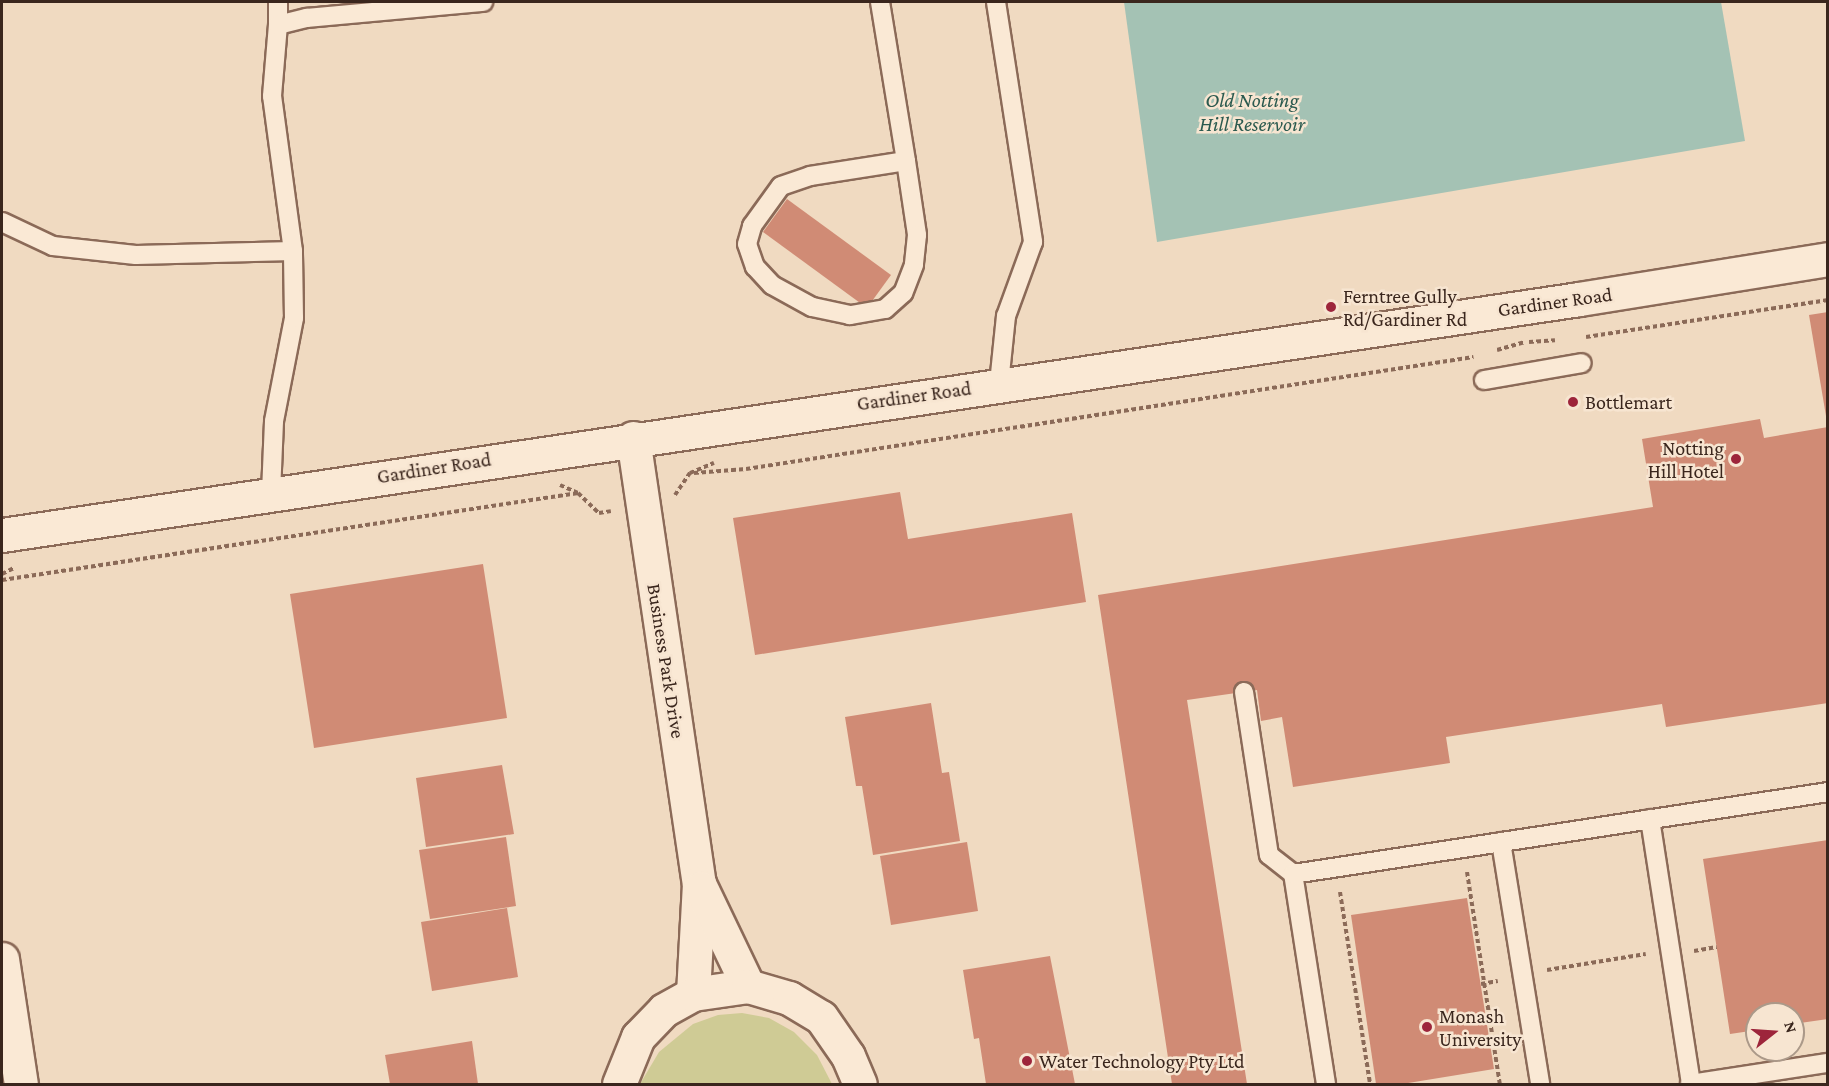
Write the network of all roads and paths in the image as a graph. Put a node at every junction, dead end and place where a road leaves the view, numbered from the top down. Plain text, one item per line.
1 (278, 2) edge
2 (483, 2) edge
3 (880, 2) edge
4 (996, 2) edge
5 (278, 25) junction
6 (906, 161) junction
7 (2, 222) edge
8 (293, 251) junction
9 (1827, 259) edge
10 (1827, 300) edge
11 (1561, 339) dead end
12 (1573, 339) dead end
13 (1493, 351) dead end
14 (1482, 354) dead end
15 (1582, 363) dead end
16 (1484, 380) dead end
17 (999, 384) junction
18 (633, 438) junction
19 (690, 473) dead end
20 (271, 493) junction
21 (578, 493) dead end
22 (2, 535) edge
23 (2, 580) edge
24 (1244, 692) dead end
25 (1827, 792) edge
26 (1650, 819) junction
27 (1501, 842) junction
28 (1464, 847) junction
29 (1337, 867) junction
30 (1293, 874) junction
31 (699, 884) junction
32 (1671, 950) junction
33 (2, 959) edge
34 (1522, 974) junction
35 (748, 986) junction
36 (693, 994) junction
37 (1827, 1063) edge
38 (21, 1084) edge
39 (619, 1084) edge
40 (860, 1084) edge
41 (1326, 1084) edge
42 (1370, 1084) edge
43 (1500, 1084) edge
44 (1540, 1084) edge
45 (1691, 1084) edge

1 - 5 lane
2 - 5 lane
3 - 6 lane
4 - 17 lane
5 - 8 lane
6 - 6 lane
7 - 8 lane
8 - 20 lane
9 - 17 street, Gardiner Road
10 - 12 path
11 - 13 path
14 - 19 path
15 - 16 lane
17 - 18 street, Gardiner Road
18 - 20 street, Gardiner Road
18 - 31 street, Business Park Drive
20 - 22 street, Gardiner Road
21 - 23 path
24 - 30 lane
25 - 26 lane
26 - 27 lane
26 - 32 lane
27 - 28 lane
27 - 34 lane
28 - 29 lane
28 - 43 path
29 - 30 lane
29 - 42 path
30 - 41 lane
31 - 35 street, Business Park Drive
31 - 36 street, Business Park Drive
32 - 34 path
32 - 45 lane
33 - 38 street
34 - 44 lane
35 - 36 street
35 - 40 street
36 - 39 street
37 - 45 lane

